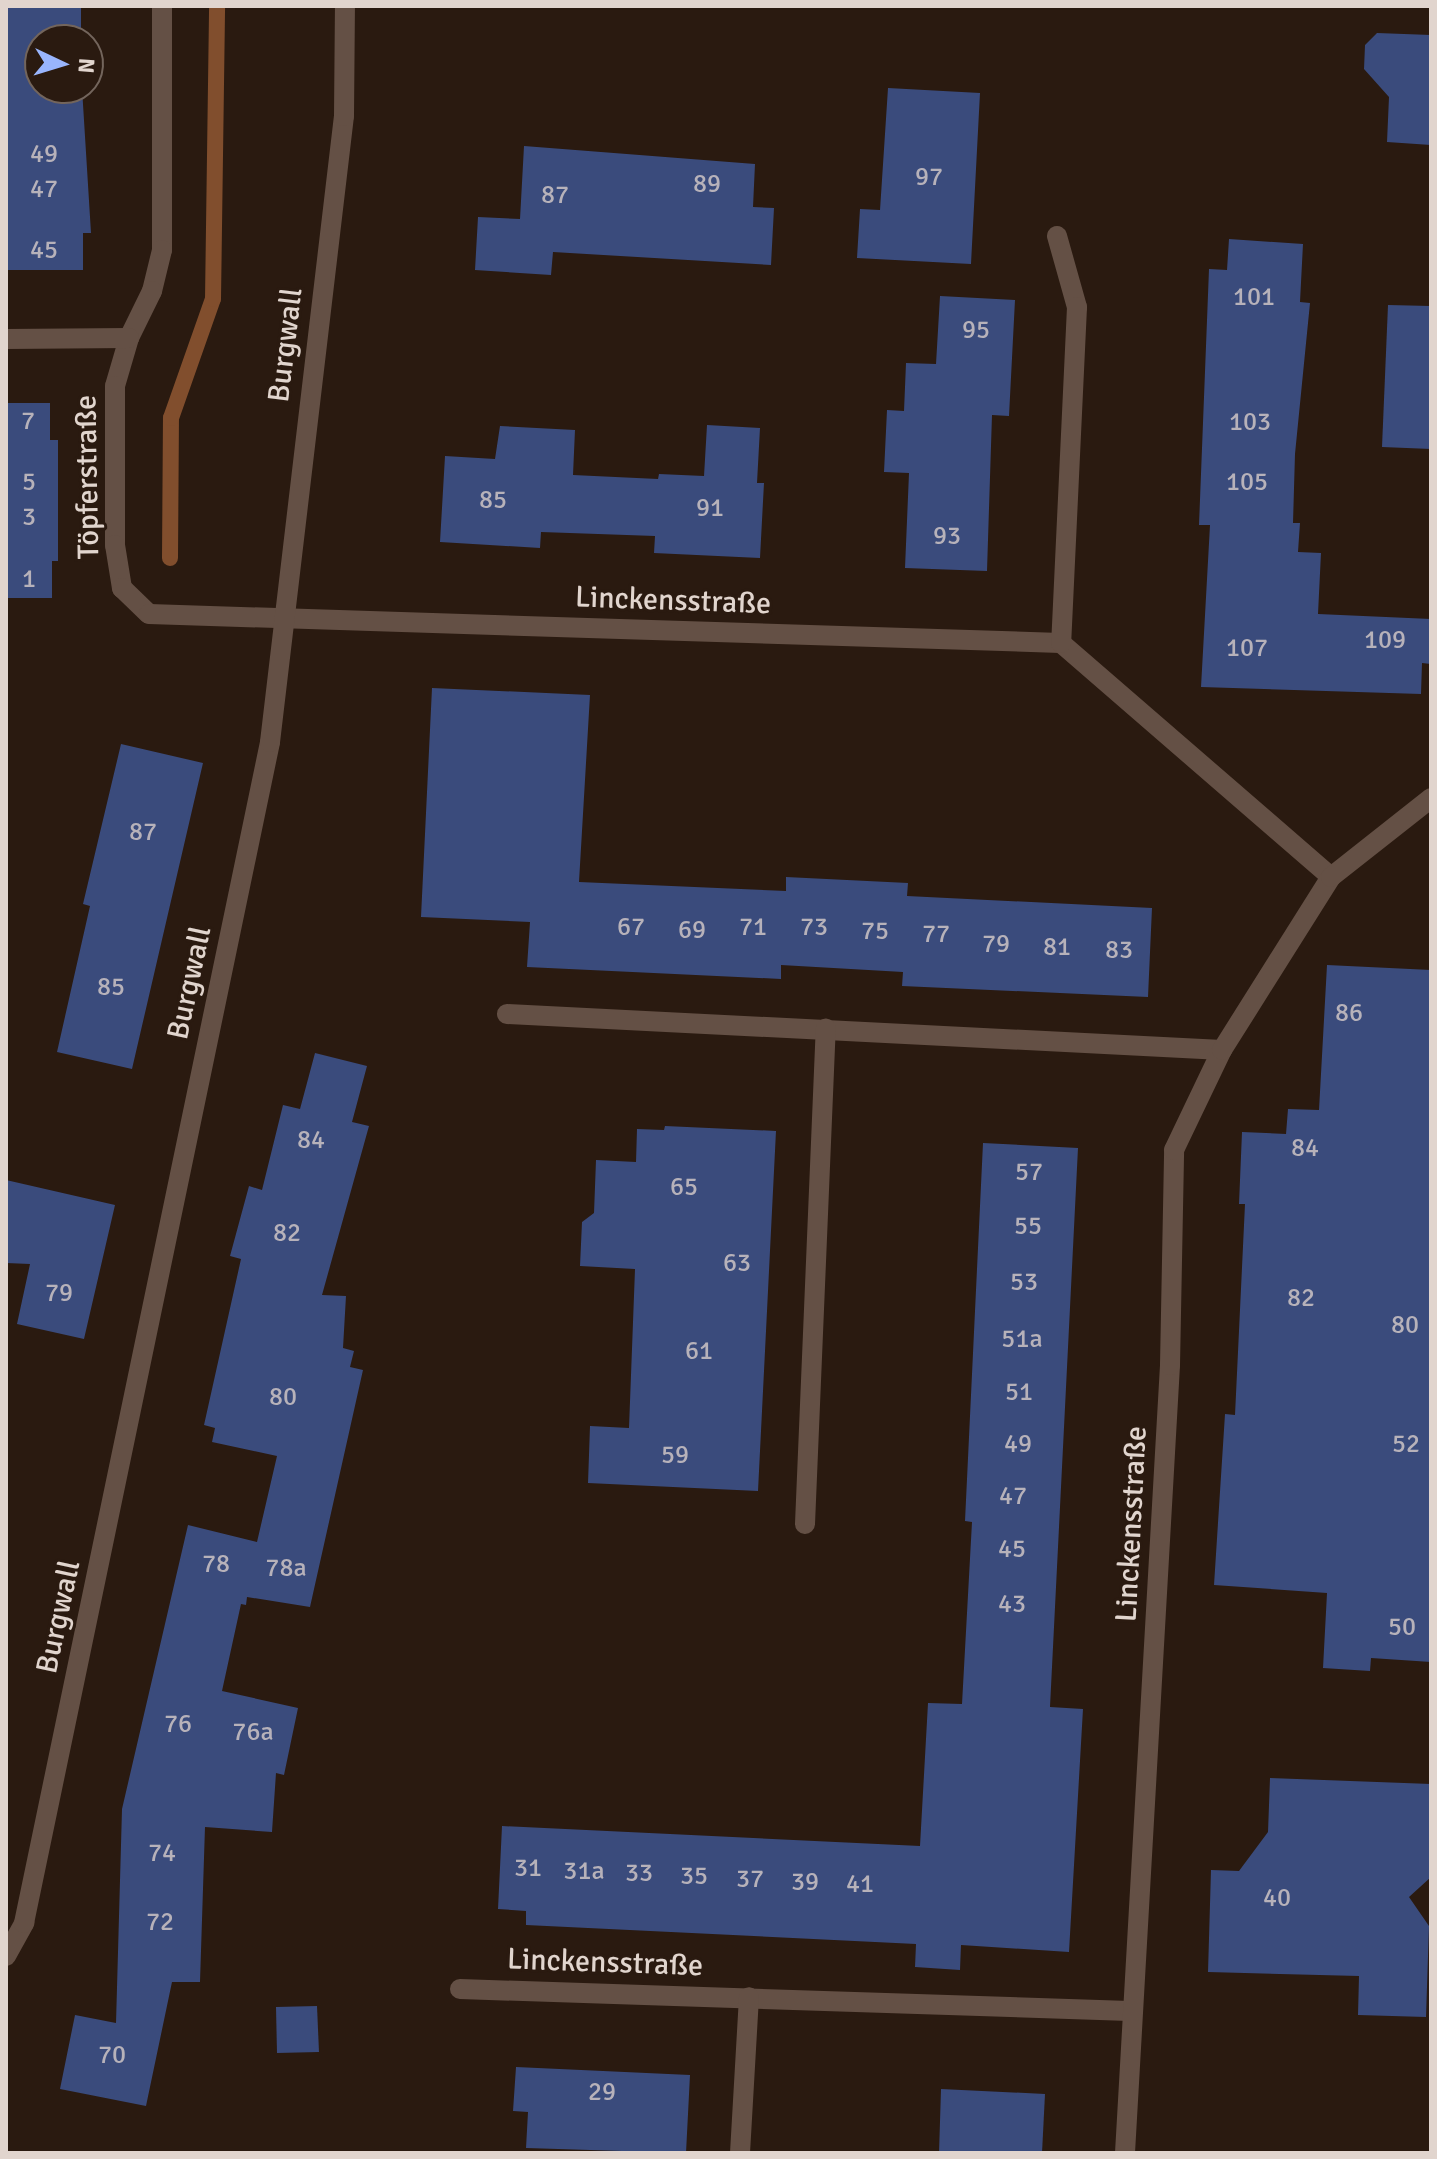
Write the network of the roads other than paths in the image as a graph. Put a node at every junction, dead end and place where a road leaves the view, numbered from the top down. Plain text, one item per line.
1 (162, 6) edge
2 (345, 6) edge
3 (1057, 236) dead end
4 (129, 338) junction
5 (6, 339) edge
6 (284, 619) junction
7 (1061, 643) junction
8 (1431, 798) edge
9 (1331, 877) junction
10 (507, 1014) dead end
11 (826, 1028) junction
12 (1222, 1050) junction
13 (805, 1524) dead end
14 (6, 1956) edge
15 (460, 1989) dead end
16 (749, 1997) junction
17 (1130, 2011) junction
18 (740, 2153) edge
19 (1125, 2153) edge

1 - 4 street, Töpferstraße
2 - 6 street, Burgwall
3 - 7 street
4 - 5 street
4 - 6 street, Töpferstraße
6 - 7 street, Linckensstraße
6 - 14 street, Burgwall
7 - 9 street
8 - 9 street, Linckensstraße
9 - 12 street, Linckensstraße
10 - 11 street
11 - 12 street
11 - 13 street
12 - 17 street, Linckensstraße
15 - 16 street, Linckensstraße
16 - 17 street, Linckensstraße
16 - 18 street
17 - 19 street, Linckensstraße

